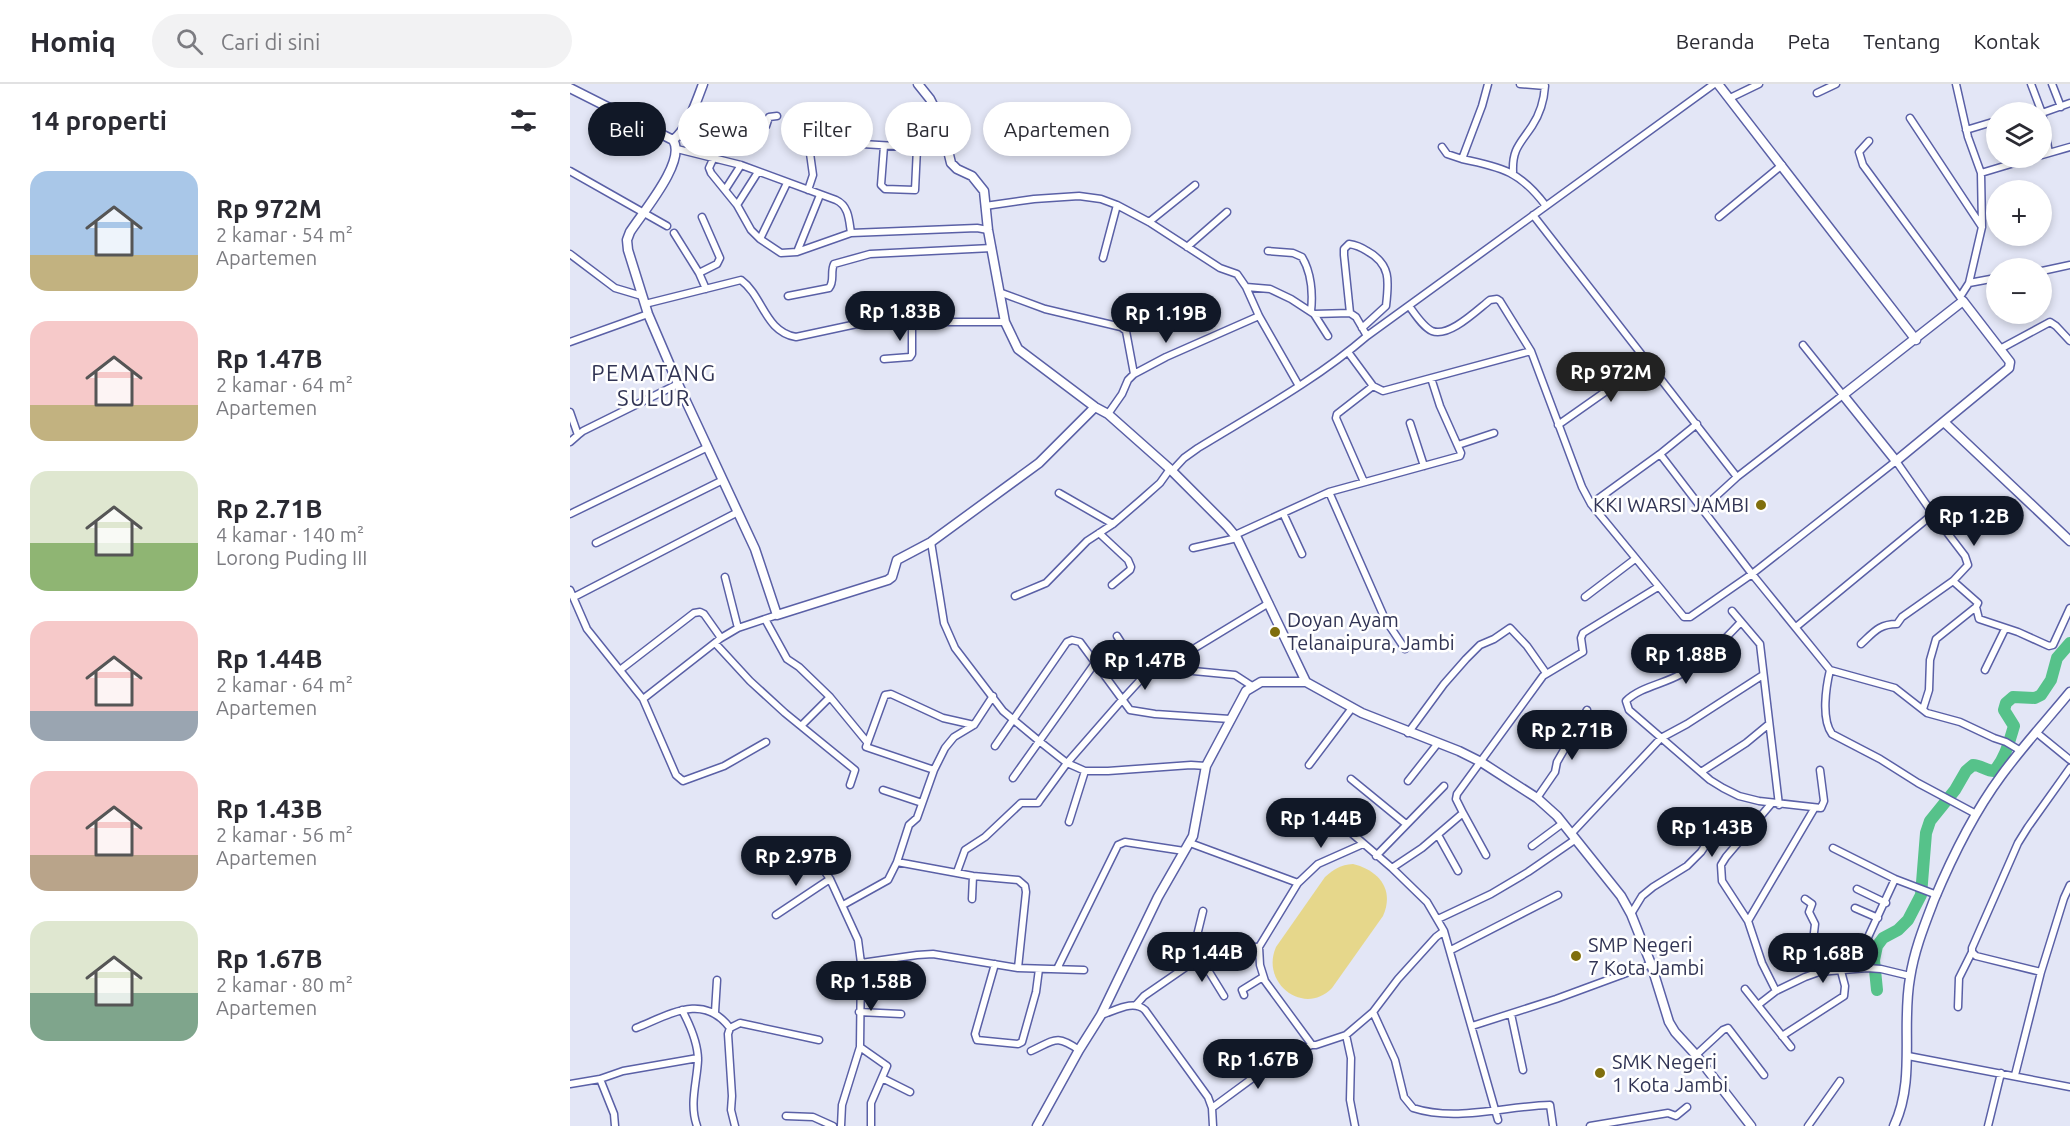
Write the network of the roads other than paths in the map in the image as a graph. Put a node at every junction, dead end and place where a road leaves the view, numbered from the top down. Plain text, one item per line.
1 (703, 84) edge
2 (918, 84) edge
3 (1488, 84) edge
4 (1520, 84) edge
5 (1716, 84) edge
6 (1759, 84) edge
7 (1836, 84) edge
8 (1956, 84) edge
9 (2031, 84) edge
10 (2052, 84) edge
11 (570, 88) edge
12 (1817, 93) dead end
13 (1730, 98) junction
14 (696, 102) edge
15 (932, 102) edge
16 (2038, 102) edge
17 (2070, 103) edge
18 (2061, 106) junction
19 (2052, 109) edge
20 (777, 116) dead end
21 (769, 117) edge
22 (1910, 118) dead end
23 (1986, 124) edge
24 (1966, 130) junction
25 (678, 137) edge
26 (673, 140) junction
27 (1869, 141) dead end
28 (873, 145) edge
29 (884, 146) joint
30 (1442, 147) dead end
31 (2070, 147) edge
32 (677, 149) junction
33 (2052, 152) edge
34 (810, 156) edge
35 (917, 156) edge
36 (949, 156) edge
37 (714, 157) junction
38 (1462, 159) junction
39 (741, 165) junction
40 (1782, 165) junction
41 (1998, 168) edge
42 (570, 171) edge
43 (758, 172) junction
44 (1513, 172) junction
45 (1981, 173) junction
46 (787, 183) junction
47 (1196, 186) dead end
48 (725, 190) junction
49 (808, 190) junction
50 (820, 195) junction
51 (737, 205) junction
52 (1117, 205) junction
53 (985, 206) junction
54 (1546, 206) junction
55 (643, 212) junction
56 (1227, 212) dead end
57 (1533, 215) junction
58 (702, 217) dead end
59 (1719, 217) dead end
60 (1149, 222) junction
61 (667, 226) dead end
62 (1982, 227) junction
63 (988, 230) junction
64 (674, 232) dead end
65 (851, 233) junction
66 (760, 239) junction
67 (1187, 247) junction
68 (992, 248) junction
69 (1268, 251) dead end
70 (797, 252) junction
71 (570, 254) edge
72 (1103, 258) dead end
73 (2070, 265) edge
74 (2052, 269) edge
75 (699, 273) junction
76 (1986, 280) edge
77 (1969, 283) junction
78 (1246, 286) junction
79 (706, 289) junction
80 (999, 292) junction
81 (788, 296) dead end
82 (1962, 299) junction
83 (644, 300) junction
84 (1409, 306) junction
85 (1313, 312) junction
86 (1350, 313) junction
87 (648, 314) junction
88 (1259, 316) junction
89 (912, 320) junction
90 (1005, 322) junction
91 (1362, 328) junction
92 (1328, 336) dead end
93 (1367, 336) junction
94 (1916, 340) junction
95 (2070, 341) edge
96 (570, 342) edge
97 (1803, 345) dead end
98 (2000, 349) junction
99 (1532, 351) junction
100 (1348, 352) junction
101 (884, 359) dead end
102 (1649, 361) junction
103 (1134, 374) junction
104 (1431, 378) junction
105 (678, 384) junction
106 (1299, 386) junction
107 (1373, 386) junction
108 (1843, 395) junction
109 (1095, 407) junction
110 (570, 412) edge
111 (1108, 414) junction
112 (1944, 422) junction
113 (1410, 423) dead end
114 (1697, 424) junction
115 (1558, 425) junction
116 (1494, 433) dead end
117 (578, 435) junction
118 (570, 442) edge
119 (1458, 446) junction
120 (708, 447) junction
121 (1660, 454) junction
122 (1896, 461) junction
123 (1424, 465) junction
124 (1171, 470) junction
125 (1737, 477) junction
126 (723, 480) junction
127 (1364, 482) junction
128 (1329, 492) junction
129 (1059, 493) dead end
130 (1591, 504) junction
131 (1702, 508) junction
132 (738, 512) junction
133 (1283, 513) junction
134 (570, 514) edge
135 (1933, 514) junction
136 (1113, 524) junction
137 (1099, 533) junction
138 (1236, 537) junction
139 (2070, 541) edge
140 (931, 542) junction
141 (596, 543) dead end
142 (1193, 548) dead end
143 (1302, 554) dead end
144 (1635, 559) junction
145 (1752, 574) junction
146 (725, 577) dead end
147 (1953, 581) junction
148 (1112, 585) dead end
149 (1658, 586) junction
150 (572, 594) edge
151 (1014, 596) dead end
152 (1585, 597) dead end
153 (1269, 603) junction
154 (1976, 607) junction
155 (2070, 608) edge
156 (1732, 612) dead end
157 (777, 615) junction
158 (765, 619) junction
159 (1742, 622) junction
160 (1796, 627) junction
161 (738, 628) junction
162 (2005, 628) junction
163 (1116, 636) dead end
164 (721, 638) junction
165 (715, 643) junction
166 (1861, 644) dead end
167 (1406, 649) dead end
168 (1095, 663) junction
169 (1162, 668) junction
170 (620, 670) junction
171 (1830, 670) junction
172 (1985, 670) dead end
173 (1546, 673) junction
174 (1762, 675) junction
175 (1143, 677) junction
176 (1306, 682) junction
177 (1252, 686) junction
178 (2070, 692) edge
179 (993, 696) junction
180 (830, 697) junction
181 (643, 699) junction
182 (1122, 700) junction
183 (1352, 708) junction
184 (1923, 709) junction
185 (1587, 710) dead end
186 (1230, 718) junction
187 (1013, 720) junction
188 (1769, 724) junction
189 (974, 725) junction
190 (801, 726) junction
191 (1408, 733) junction
192 (2037, 733) junction
193 (1661, 738) junction
194 (1039, 741) junction
195 (766, 742) dead end
196 (867, 742) junction
197 (1438, 743) junction
198 (995, 746) dead end
199 (2020, 751) junction
200 (2070, 760) edge
201 (1481, 762) junction
202 (1067, 763) junction
203 (1309, 765) dead end
204 (1206, 766) junction
205 (2070, 768) edge
206 (934, 770) junction
207 (1820, 770) dead end
208 (1085, 771) junction
209 (1701, 772) junction
210 (1013, 778) dead end
211 (1351, 779) dead end
212 (1408, 781) dead end
213 (850, 785) dead end
214 (1444, 786) dead end
215 (883, 790) dead end
216 (1537, 798) junction
217 (922, 803) junction
218 (1771, 804) junction
219 (1779, 805) junction
220 (1814, 809) junction
221 (1326, 812) dead end
222 (1463, 813) junction
223 (1976, 814) junction
224 (1722, 819) dead end
225 (1070, 822) dead end
226 (1563, 823) junction
227 (1406, 824) junction
228 (1438, 835) junction
229 (1573, 837) junction
230 (1190, 843) junction
231 (1363, 844) junction
232 (1532, 846) dead end
233 (1833, 848) dead end
234 (1184, 851) junction
235 (1486, 855) dead end
236 (814, 856) dead end
237 (1376, 856) junction
238 (897, 862) junction
239 (1392, 868) junction
240 (1458, 870) dead end
241 (957, 872) junction
242 (973, 876) junction
243 (830, 879) junction
244 (1895, 879) junction
245 (1298, 883) junction
246 (2070, 885) edge
247 (1857, 889) dead end
248 (1933, 893) junction
249 (1558, 895) dead end
250 (972, 899) dead end
251 (1805, 899) dead end
252 (1886, 903) junction
253 (843, 904) junction
254 (1855, 908) dead end
255 (1203, 911) dead end
256 (1631, 914) junction
257 (776, 915) dead end
258 (1878, 918) junction
259 (1438, 919) junction
260 (1748, 921) junction
261 (1444, 931) junction
262 (1259, 947) junction
263 (1451, 950) junction
264 (1972, 952) junction
265 (1200, 957) junction
266 (861, 963) junction
267 (1651, 963) junction
268 (995, 964) junction
269 (1190, 964) junction
270 (1018, 968) junction
271 (1039, 969) junction
272 (1057, 969) junction
273 (1084, 970) dead end
274 (1841, 971) junction
275 (2041, 972) junction
276 (1910, 976) junction
277 (1263, 977) junction
278 (717, 980) dead end
279 (1745, 989) dead end
280 (1776, 992) junction
281 (1244, 995) dead end
282 (1224, 996) dead end
283 (1136, 1005) junction
284 (1758, 1005) junction
285 (1958, 1007) dead end
286 (682, 1010) junction
287 (715, 1012) junction
288 (859, 1012) junction
289 (1372, 1012) junction
290 (902, 1014) dead end
291 (1511, 1014) junction
292 (1101, 1015) junction
293 (1472, 1026) junction
294 (636, 1028) dead end
295 (730, 1028) junction
296 (1346, 1035) junction
297 (1782, 1036) junction
298 (819, 1040) dead end
299 (1312, 1045) junction
300 (860, 1047) junction
301 (1791, 1047) dead end
302 (1079, 1050) junction
303 (1031, 1051) dead end
304 (1695, 1054) junction
305 (1908, 1056) junction
306 (698, 1058) junction
307 (1523, 1070) dead end
308 (2001, 1073) junction
309 (1764, 1075) dead end
310 (2015, 1075) junction
311 (882, 1078) junction
312 (600, 1079) junction
313 (1840, 1081) dead end
314 (570, 1084) edge
315 (2070, 1087) edge
316 (910, 1092) dead end
317 (1687, 1107) dead end
318 (1212, 1108) junction
319 (1496, 1109) junction
320 (786, 1116) dead end
321 (1498, 1120) dead end
322 (615, 1126) edge
323 (696, 1126) edge
324 (735, 1126) edge
325 (833, 1126) edge
326 (841, 1126) edge
327 (871, 1126) edge
328 (1037, 1126) edge
329 (1213, 1126) edge
330 (1355, 1126) edge
331 (1553, 1126) edge
332 (1590, 1126) edge
333 (1751, 1126) edge
334 (1808, 1126) edge
335 (1894, 1126) edge
336 (1988, 1126) edge

1 - 14 street
2 - 15 street
3 - 38 street
4 - 44 street
5 - 13 street
5 - 54 street
6 - 13 street
7 - 12 street
8 - 24 street
9 - 16 street
10 - 18 street
11 - 26 street
13 - 40 street
17 - 18 street
18 - 19 street
20 - 21 street
22 - 62 street
23 - 24 street
24 - 45 street
25 - 26 street
26 - 32 street
27 - 82 street
28 - 29 street
29 - 35 street
30 - 38 street
31 - 33 street
32 - 37 street
32 - 55 street
34 - 49 street
36 - 53 street
37 - 39 street
37 - 48 street
38 - 44 street
39 - 43 street
39 - 48 street
40 - 59 street
40 - 94 street
41 - 45 street
42 - 55 street
43 - 46 street
43 - 51 street
44 - 54 street
45 - 62 street
46 - 49 street
46 - 66 street
47 - 60 street
48 - 51 street
49 - 50 street
50 - 65 street
50 - 70 street
51 - 66 street
52 - 53 street
52 - 60 street
52 - 72 street
53 - 63 street
54 - 57 street
55 - 61 street
55 - 83 street
56 - 67 street
57 - 84 street
57 - 102 street
58 - 75 street
60 - 67 street
62 - 77 street
63 - 65 street
63 - 68 street
64 - 75 street
65 - 70 street
66 - 70 street
67 - 78 street
68 - 80 street
68 - 81 street
69 - 85 street
71 - 83 street
73 - 74 street
75 - 79 street
76 - 77 street
77 - 82 street
78 - 85 street
78 - 88 street
79 - 83 street
79 - 89 street
80 - 90 street
80 - 103 street
82 - 94 street
82 - 98 street
83 - 87 street
84 - 93 street
84 - 99 street
85 - 86 street
85 - 92 street
86 - 91 street
86 - 91 street
87 - 96 street
87 - 105 street
88 - 103 street
88 - 106 street
89 - 90 street
89 - 101 street
90 - 109 street
91 - 93 street
93 - 100 street
94 - 108 street
95 - 98 street
97 - 108 street
98 - 112 street
99 - 104 street
99 - 115 street
100 - 106 street
100 - 107 street
102 - 114 street
102 - 115 street
103 - 111 street
104 - 107 street
104 - 119 street
105 - 117 street
105 - 120 street
106 - 124 street
107 - 127 street
108 - 122 street
108 - 125 street
109 - 111 street
109 - 140 street
110 - 117 street
111 - 124 street
112 - 122 street
112 - 139 street
113 - 123 street
114 - 121 street
114 - 125 street
115 - 130 street
116 - 119 street
117 - 118 street
119 - 123 street
120 - 126 street
120 - 134 street
121 - 130 street
121 - 131 street
122 - 135 street
122 - 145 street
123 - 127 street
124 - 136 street
124 - 138 street
125 - 131 street
126 - 132 street
126 - 141 street
127 - 128 street
128 - 133 street
128 - 167 street
129 - 136 street
130 - 144 street
131 - 145 street
132 - 150 street
132 - 157 street
133 - 138 street
133 - 143 street
135 - 147 street
135 - 160 street
136 - 137 street
137 - 148 street
137 - 151 street
138 - 142 street
138 - 153 street
140 - 157 street
140 - 179 street
144 - 149 street
144 - 152 street
145 - 149 street
145 - 160 street
146 - 161 street
147 - 154 street
147 - 166 street
149 - 173 street
150 - 170 street
153 - 169 street
153 - 176 street
154 - 162 street
154 - 184 street
155 - 162 street
156 - 159 street
157 - 158 street
158 - 161 street
158 - 180 street
159 - 174 street
159 - 193 street
160 - 171 street
161 - 164 street
162 - 172 street
163 - 175 street
164 - 165 street
164 - 170 street
165 - 181 street
165 - 190 street
168 - 182 street
168 - 187 street
168 - 194 street
169 - 175 street
169 - 177 street
170 - 181 street
171 - 184 street
171 - 223 street
173 - 191 street
173 - 201 street
174 - 188 street
174 - 193 street
175 - 182 street
176 - 177 street
176 - 183 street
177 - 186 street
178 - 192 street
179 - 187 street
179 - 189 street
180 - 190 street
180 - 196 street
181 - 195 street
182 - 186 street
182 - 202 street
183 - 191 street
183 - 203 street
184 - 199 street
185 - 216 street
186 - 204 street
187 - 194 street
187 - 198 street
188 - 209 street
188 - 219 street
189 - 196 street
189 - 206 street
190 - 213 street
191 - 197 street
192 - 199 street
192 - 200 street
193 - 209 street
193 - 229 street
194 - 202 street
194 - 210 street
196 - 206 street
197 - 201 street
197 - 212 street
199 - 223 street
201 - 216 street
201 - 222 street
202 - 208 street
202 - 241 street
204 - 208 street
204 - 230 street
205 - 264 street
206 - 217 street
207 - 220 street
208 - 225 street
209 - 218 street
211 - 227 street
214 - 227 street
215 - 217 street
216 - 226 street
217 - 238 street
218 - 219 street
218 - 260 street
219 - 220 street
220 - 260 street
221 - 231 street
222 - 228 street
222 - 235 street
223 - 248 street
224 - 256 street
226 - 229 street
226 - 232 street
227 - 237 street
228 - 239 street
228 - 240 street
229 - 256 street
229 - 259 street
230 - 234 street
230 - 245 street
231 - 237 street
231 - 245 street
233 - 244 street
234 - 272 street
234 - 292 street
236 - 243 street
237 - 239 street
238 - 241 street
238 - 253 street
239 - 259 street
241 - 242 street
242 - 250 street
242 - 270 street
243 - 253 street
243 - 257 street
244 - 248 street
244 - 252 street
245 - 262 street
246 - 275 street
247 - 252 street
248 - 276 street
249 - 263 street
251 - 258 street
252 - 258 street
253 - 266 street
254 - 258 street
255 - 269 street
256 - 267 street
259 - 261 street
260 - 280 street
261 - 263 street
261 - 289 street
262 - 265 street
262 - 277 street
263 - 293 street
264 - 275 street
264 - 285 street
265 - 269 street
265 - 282 street
266 - 268 street
266 - 288 street
267 - 291 street
267 - 304 street
268 - 270 street
268 - 271 street
269 - 283 street
270 - 271 street
271 - 272 street
272 - 273 street
274 - 276 street
274 - 280 street
274 - 297 street
275 - 310 street
276 - 305 street
277 - 281 street
277 - 299 street
278 - 287 street
279 - 284 street
280 - 284 street
283 - 292 street
283 - 318 street
284 - 297 street
286 - 287 street
286 - 294 street
286 - 306 street
287 - 295 street
288 - 290 street
288 - 300 street
289 - 296 street
289 - 319 street
291 - 293 street
291 - 307 street
292 - 302 street
293 - 319 street
295 - 298 street
295 - 324 street
296 - 299 street
296 - 330 street
297 - 301 street
299 - 318 street
300 - 311 street
300 - 326 street
302 - 303 street
302 - 328 street
304 - 309 street
304 - 333 street
305 - 308 street
305 - 335 street
306 - 312 street
306 - 323 street
308 - 310 street
308 - 336 street
310 - 315 street
311 - 316 street
311 - 327 street
312 - 314 street
312 - 322 street
313 - 334 street
317 - 332 street
318 - 329 street
319 - 321 street
319 - 331 street
320 - 325 street

